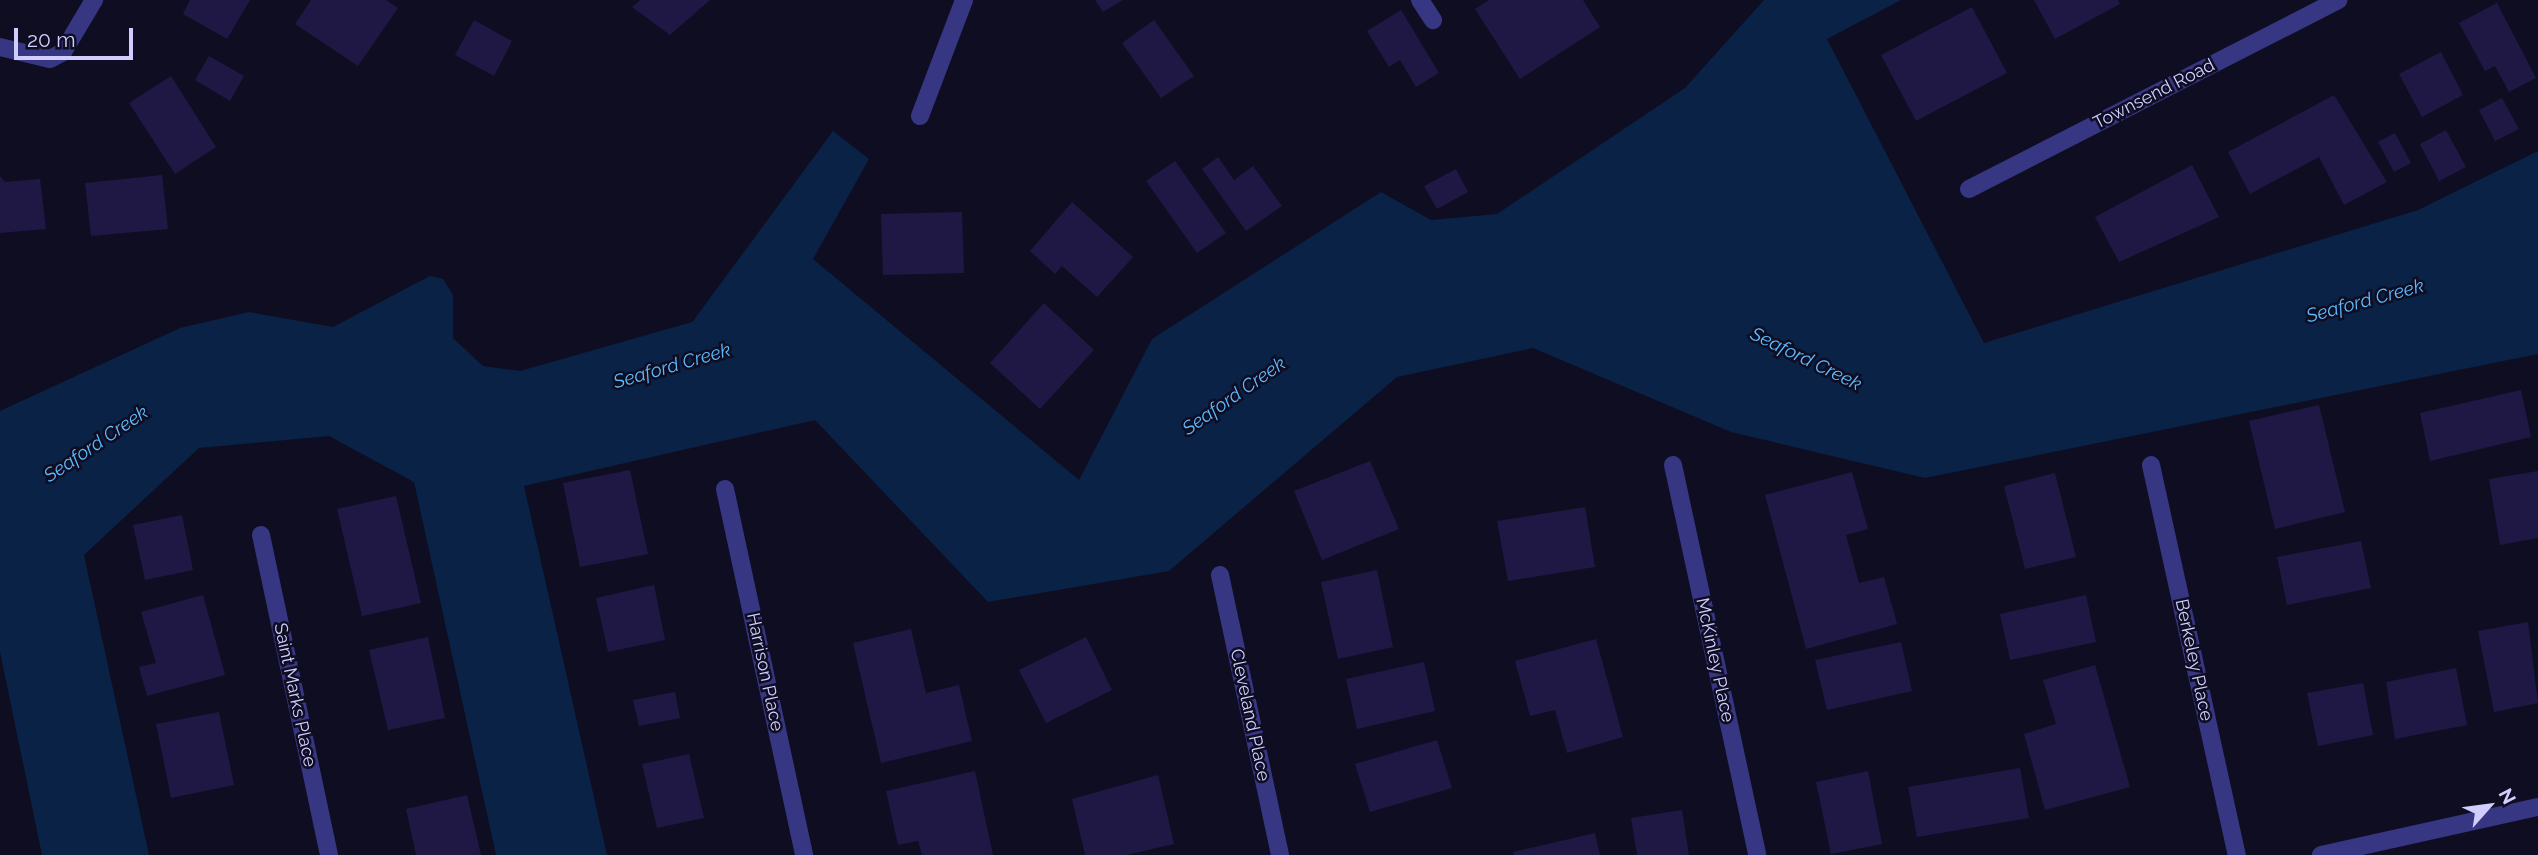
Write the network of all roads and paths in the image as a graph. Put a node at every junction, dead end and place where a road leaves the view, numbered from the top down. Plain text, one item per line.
1 (94, 0) edge
2 (964, 0) edge
3 (1420, 0) edge
4 (2339, 0) edge
5 (1433, 20) dead end
6 (0, 47) edge
7 (920, 116) dead end
8 (1969, 189) dead end
9 (1673, 466) dead end
10 (2151, 466) dead end
11 (725, 489) dead end
12 (261, 535) dead end
13 (1220, 575) dead end
14 (2538, 807) edge
15 (329, 855) edge
16 (804, 855) edge
17 (1280, 855) edge
18 (1757, 855) edge
19 (2237, 855) edge
20 (2321, 855) edge

1 - 6 street
2 - 7 street
3 - 5 street
4 - 8 street, Townsend Road
9 - 18 street, McKinley Place
10 - 19 street, Berkeley Place
11 - 16 street, Harrison Place
12 - 15 street, Saint Marks Place
13 - 17 street, Cleveland Place
14 - 20 street

